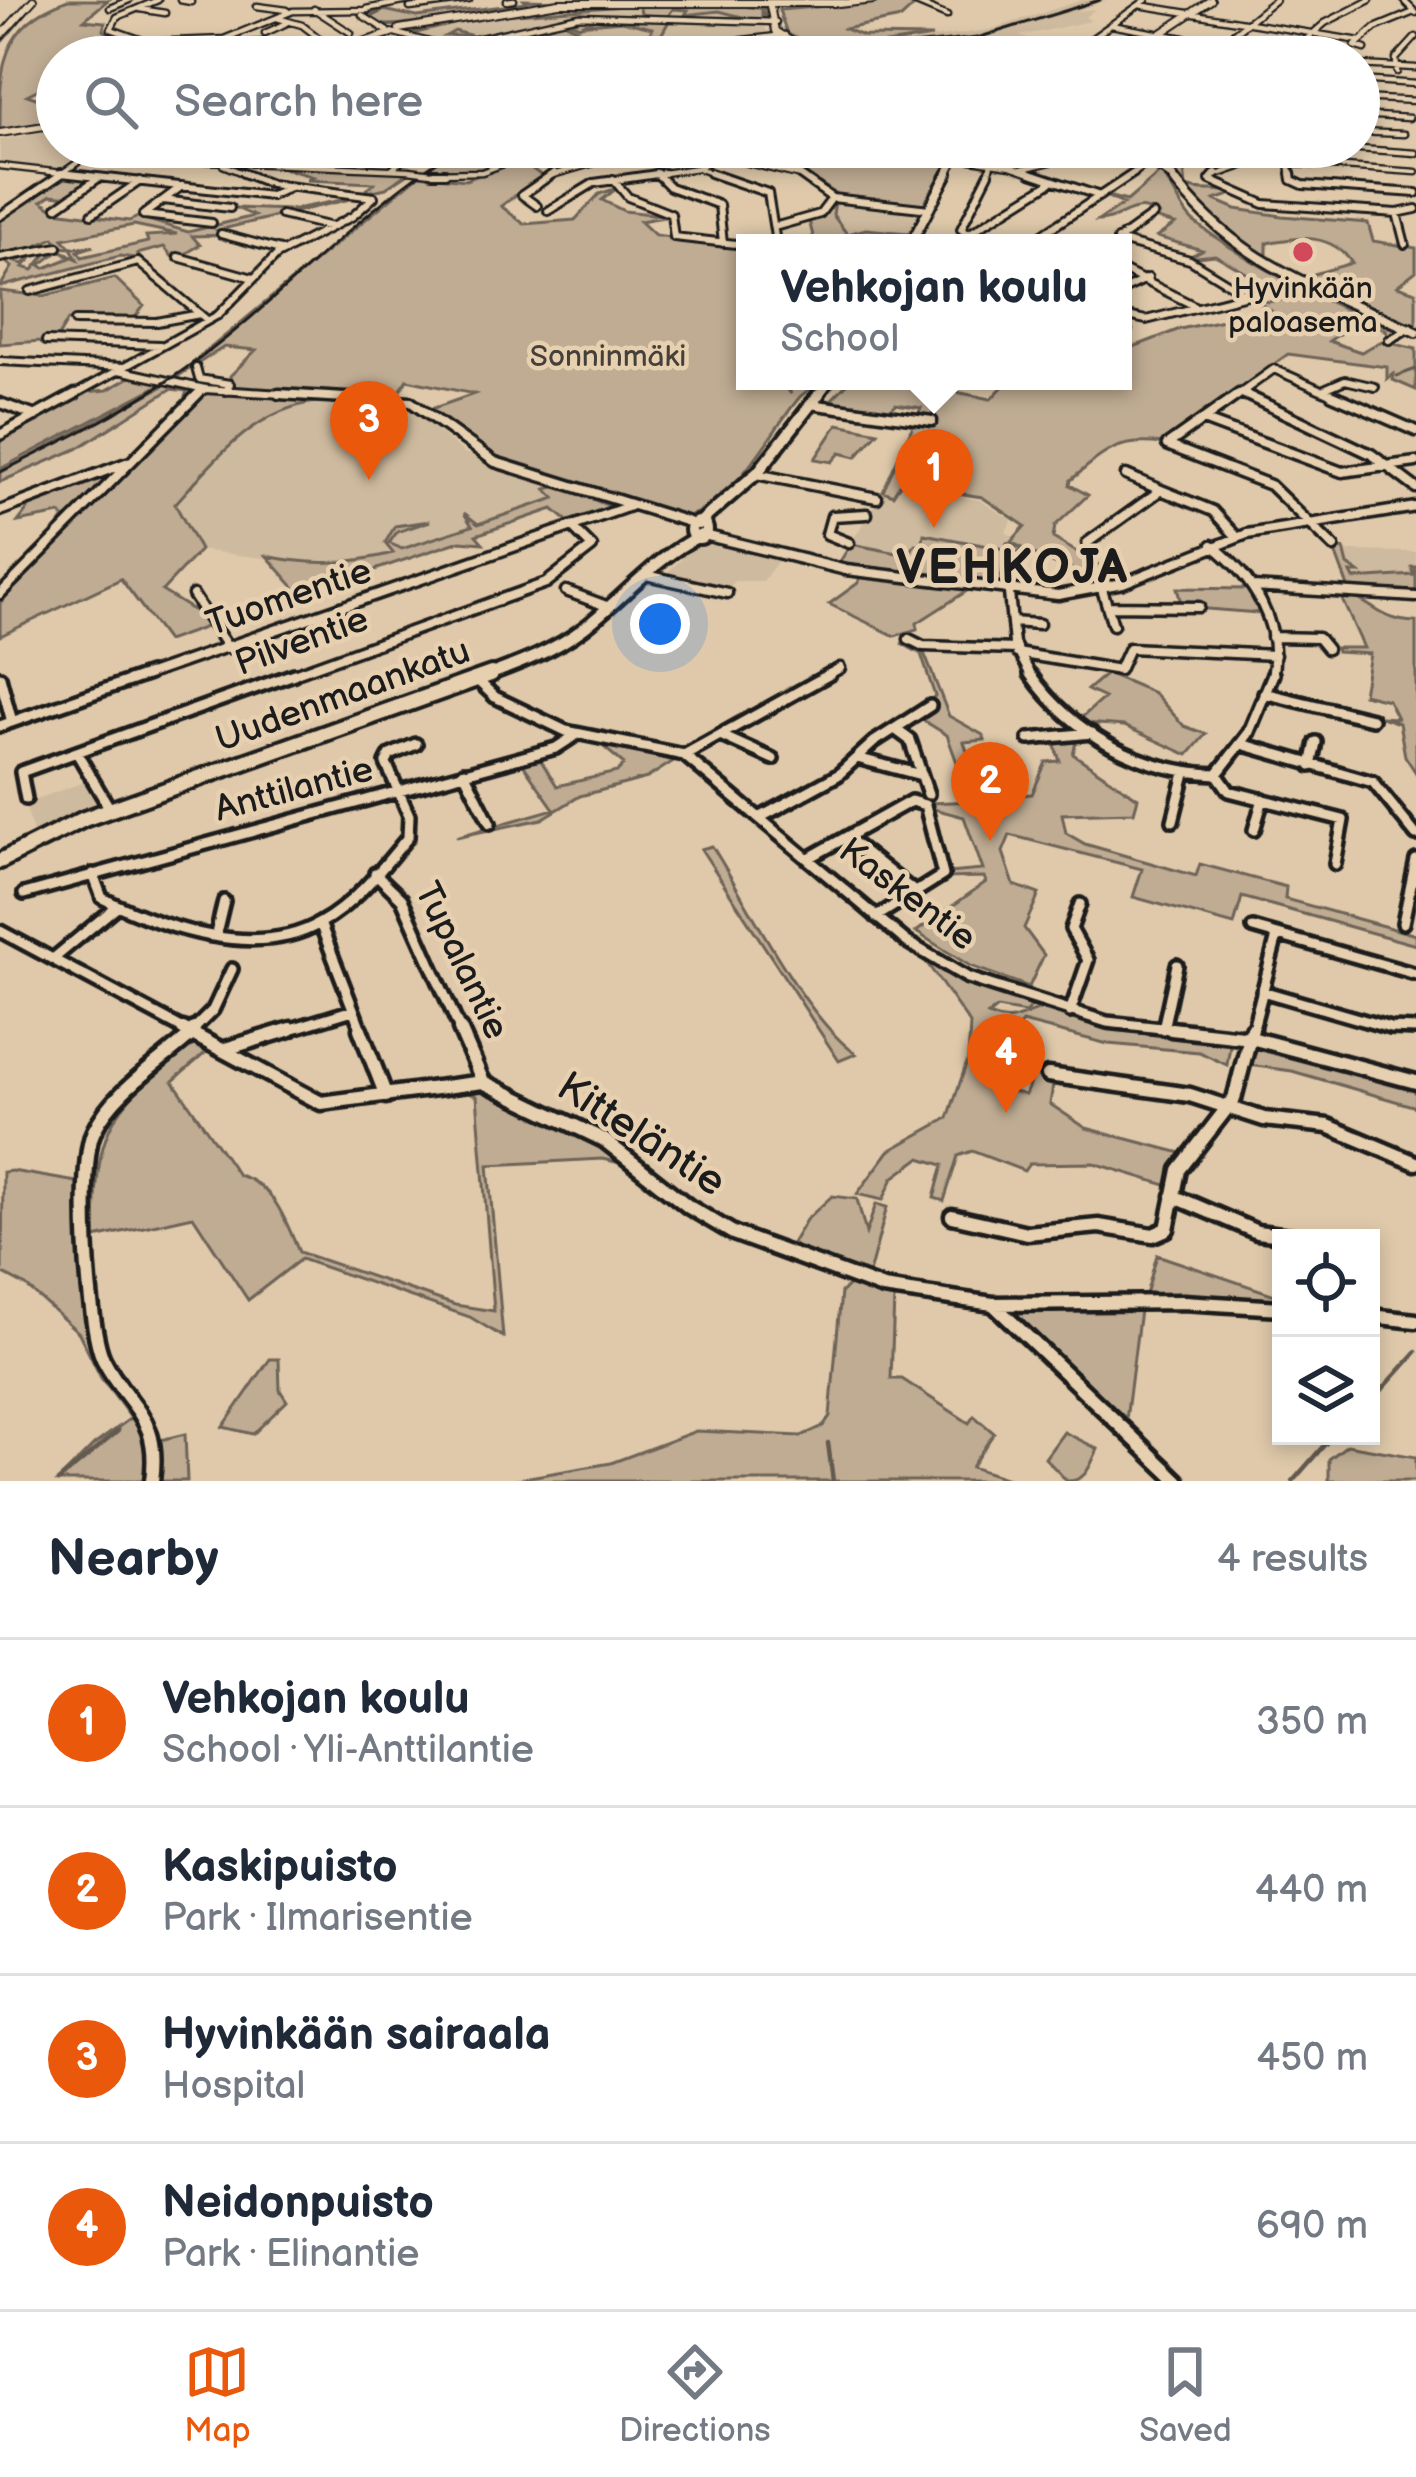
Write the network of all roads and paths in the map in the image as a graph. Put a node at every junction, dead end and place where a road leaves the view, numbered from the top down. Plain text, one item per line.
1 (33, 0) edge
2 (180, 0) edge
3 (269, 0) edge
4 (308, 0) edge
5 (414, 0) edge
6 (874, 0) edge
7 (908, 0) edge
8 (1146, 0) edge
9 (1211, 0) edge
10 (1275, 0) edge
11 (1370, 0) edge
12 (1403, 0) edge
13 (154, 1) edge
14 (191, 2) edge
15 (468, 2) edge
16 (134, 3) edge
17 (1139, 5) junction
18 (256, 6) junction
19 (773, 7) junction
20 (110, 8) dead end
21 (410, 8) dead end
22 (312, 9) junction
23 (248, 10) dead end
24 (365, 11) junction
25 (291, 12) junction
26 (165, 13) dead end
27 (1415, 13) edge
28 (1191, 14) junction
29 (947, 16) dead end
30 (275, 17) junction
31 (774, 22) junction
32 (287, 23) junction
33 (1250, 23) junction
34 (1112, 25) junction
35 (394, 31) junction
36 (266, 33) dead end
37 (351, 33) dead end
38 (1162, 34) junction
39 (1312, 34) junction
40 (133, 36) edge
41 (239, 36) edge
42 (316, 36) edge
43 (381, 36) edge
44 (409, 36) edge
45 (490, 36) edge
46 (783, 36) edge
47 (1096, 36) edge
48 (1159, 36) edge
49 (1174, 36) edge
50 (1232, 36) edge
51 (1326, 36) edge
52 (1366, 36) edge
53 (0, 37) edge
54 (1416, 37) edge
55 (1380, 66) edge
56 (1395, 67) junction
57 (1416, 68) edge
58 (1380, 82) edge
59 (1401, 83) junction
60 (1416, 84) edge
61 (1380, 99) edge
62 (1416, 101) edge
63 (1380, 116) edge
64 (1409, 118) dead end
65 (36, 126) edge
66 (0, 132) edge
67 (1380, 133) edge
68 (1404, 134) dead end
69 (1380, 150) edge
70 (1416, 153) edge
71 (0, 166) edge
72 (72, 168) edge
73 (238, 168) edge
74 (358, 168) edge
75 (493, 168) edge
76 (576, 168) edge
77 (697, 168) joint
78 (783, 168) edge
79 (796, 168) edge
80 (954, 168) edge
81 (991, 168) edge
82 (1016, 168) edge
83 (1024, 168) edge
84 (1142, 168) edge
85 (1162, 168) edge
86 (1230, 168) edge
87 (1290, 168) edge
88 (1352, 168) edge
89 (391, 169) joint
90 (1020, 169) junction
91 (793, 170) junction
92 (1416, 172) edge
93 (64, 173) junction
94 (656, 173) junction
95 (100, 177) junction
96 (613, 179) junction
97 (140, 181) junction
98 (1050, 183) junction
99 (182, 186) junction
100 (290, 187) junction
101 (1416, 193) edge
102 (271, 196) junction
103 (1100, 196) junction
104 (832, 198) junction
105 (163, 200) junction
106 (262, 202) dead end
107 (537, 206) dead end
108 (58, 207) dead end
109 (230, 208) dead end
110 (1416, 209) edge
111 (548, 212) dead end
112 (928, 213) junction
113 (1397, 213) junction
114 (92, 214) dead end
115 (281, 215) dead end
116 (1154, 215) dead end
117 (0, 217) edge
118 (212, 223) dead end
119 (332, 227) junction
120 (774, 227) junction
121 (221, 234) dead end
122 (775, 234) edge
123 (916, 234) edge
124 (968, 234) joint
125 (1043, 234) edge
126 (1127, 234) edge
127 (723, 243) junction
128 (736, 244) edge
129 (1405, 244) dead end
130 (1132, 246) edge
131 (58, 247) dead end
132 (284, 251) junction
133 (0, 257) edge
134 (181, 260) dead end
135 (1132, 273) edge
136 (254, 278) junction
137 (1148, 278) junction
138 (1132, 286) edge
139 (30, 290) dead end
140 (1193, 305) junction
141 (204, 317) junction
142 (1132, 317) edge
143 (75, 321) dead end
144 (1413, 329) edge
145 (1389, 340) dead end
146 (46, 341) dead end
147 (160, 345) junction
148 (0, 361) edge
149 (196, 368) dead end
150 (122, 369) junction
151 (1375, 387) dead end
152 (206, 389) junction
153 (822, 390) edge
154 (1322, 390) junction
155 (226, 391) junction
156 (1242, 393) junction
157 (0, 403) edge
158 (810, 404) junction
159 (36, 416) junction
160 (1203, 420) junction
161 (932, 421) dead end
162 (1416, 431) edge
163 (0, 435) edge
164 (131, 461) junction
165 (1416, 462) edge
166 (1390, 465) junction
167 (760, 470) junction
168 (1126, 475) dead end
169 (1416, 488) edge
170 (1161, 490) junction
171 (877, 498) dead end
172 (634, 507) junction
173 (1416, 507) edge
174 (0, 511) edge
175 (867, 514) dead end
176 (1311, 523) junction
177 (572, 527) junction
178 (699, 530) junction
179 (1237, 537) junction
180 (849, 543) dead end
181 (1088, 543) dead end
182 (1212, 545) junction
183 (1334, 547) dead end
184 (646, 575) junction
185 (1252, 587) junction
186 (1102, 589) junction
187 (566, 591) dead end
188 (1009, 592) junction
189 (727, 593) dead end
190 (0, 594) edge
191 (193, 595) dead end
192 (1416, 597) edge
193 (1110, 606) junction
194 (609, 607) junction
195 (1198, 608) dead end
196 (1012, 622) junction
197 (1039, 624) dead end
198 (1113, 625) dead end
199 (1272, 637) junction
200 (909, 639) dead end
201 (228, 648) junction
202 (1327, 649) dead end
203 (1016, 651) junction
204 (1275, 655) junction
205 (840, 668) dead end
206 (0, 677) edge
207 (475, 678) junction
208 (1264, 693) junction
209 (930, 706) dead end
210 (1372, 719) dead end
211 (6, 724) edge
212 (895, 729) junction
213 (1091, 733) junction
214 (576, 735) junction
215 (721, 735) junction
216 (1029, 739) dead end
217 (1316, 742) dead end
218 (416, 744) dead end
219 (1245, 745) junction
220 (77, 753) junction
221 (684, 755) junction
222 (857, 758) junction
223 (773, 759) dead end
224 (1311, 766) junction
225 (464, 772) junction
226 (1185, 773) junction
227 (1219, 773) junction
228 (922, 776) junction
229 (400, 789) junction
230 (928, 794) dead end
231 (26, 799) dead end
232 (1263, 799) junction
233 (110, 809) junction
234 (761, 817) junction
235 (1173, 821) dead end
236 (490, 823) dead end
237 (1254, 830) dead end
238 (1416, 835) edge
239 (847, 838) junction
240 (809, 858) junction
241 (1416, 860) edge
242 (0, 861) edge
243 (1335, 864) dead end
244 (375, 873) junction
245 (93, 874) junction
246 (916, 893) junction
247 (24, 894) dead end
248 (224, 901) dead end
249 (1080, 904) dead end
250 (117, 906) junction
251 (1411, 911) edge
252 (876, 917) junction
253 (320, 923) junction
254 (1403, 923) dead end
255 (1253, 928) dead end
256 (0, 931) edge
257 (216, 934) junction
258 (1277, 935) junction
259 (52, 959) junction
260 (1177, 965) dead end
261 (232, 969) dead end
262 (1416, 974) edge
263 (1262, 992) junction
264 (353, 1010) junction
265 (1070, 1012) junction
266 (1163, 1029) junction
267 (1416, 1029) edge
268 (191, 1034) junction
269 (1251, 1038) junction
270 (222, 1051) junction
271 (1048, 1076) dead end
272 (483, 1082) junction
273 (1416, 1082) edge
274 (386, 1096) junction
275 (1230, 1108) junction
276 (1416, 1163) edge
277 (1173, 1196) junction
278 (952, 1216) dead end
279 (1272, 1234) edge
280 (994, 1304) junction
281 (1272, 1307) edge
282 (1380, 1317) edge
283 (1416, 1321) edge
284 (152, 1481) edge
285 (1178, 1481) edge

1 - 53 main road
2 - 14 street
3 - 18 street
4 - 22 street
5 - 24 street
6 - 19 main road
7 - 29 street
8 - 17 street
9 - 28 main road
10 - 33 street
11 - 39 street
12 - 27 street
13 - 16 street
15 - 21 street
16 - 20 street
16 - 26 street
16 - 40 street
17 - 28 street
17 - 34 street
18 - 23 street
18 - 25 street
19 - 31 main road
19 - 35 main road
22 - 24 street
22 - 25 street
22 - 37 street
24 - 35 street
25 - 30 street
27 - 52 street
28 - 33 street
28 - 38 main road
30 - 32 street
30 - 41 street
31 - 45 street
31 - 46 main road
32 - 36 street
32 - 42 street
33 - 39 street
33 - 50 street
34 - 38 street
34 - 47 street
35 - 43 main road
35 - 44 street
38 - 48 main road
38 - 49 street
39 - 51 street
54 - 56 street
55 - 56 street
56 - 57 street
56 - 59 street
58 - 59 street
59 - 60 street
61 - 62 street
63 - 64 street
65 - 66 main road
67 - 68 street
69 - 70 street
71 - 93 street
72 - 93 street
73 - 100 street
74 - 89 street
75 - 89 street, bridge
76 - 107 street
77 - 94 street
77 - 120 street
78 - 91 street
79 - 91 street
80 - 112 main road
81 - 124 street
82 - 90 street
83 - 90 street
84 - 103 street
85 - 144 main road
86 - 113 street
87 - 101 street
88 - 92 street
90 - 98 street
91 - 104 street
93 - 95 street
93 - 117 street
94 - 96 street
94 - 127 street
95 - 97 street
95 - 108 street
96 - 111 street
96 - 127 street
97 - 99 street
97 - 114 street
98 - 103 street
98 - 124 street
99 - 102 street
99 - 105 street
100 - 102 street
100 - 119 street
102 - 106 street
103 - 125 street
104 - 112 street
104 - 120 street
105 - 109 street
105 - 118 street
110 - 113 street
112 - 123 main road
113 - 129 street
115 - 119 street
116 - 126 street
119 - 132 street
120 - 122 street
121 - 132 street
127 - 128 street
130 - 140 street
131 - 133 street
132 - 136 street
134 - 136 street
135 - 137 street
136 - 141 street
137 - 138 street
137 - 140 street
139 - 141 street
140 - 142 street
141 - 143 street
141 - 147 street
144 - 145 street
146 - 147 street
147 - 150 street
148 - 150 street
149 - 155 street
150 - 152 street
150 - 159 street
151 - 154 street
152 - 155 street
152 - 164 street
153 - 158 main road
154 - 156 street
154 - 162 street
155 - 172 street
156 - 160 street
156 - 166 street
157 - 159 street
158 - 161 street
158 - 167 main road
159 - 163 street
160 - 166 street
160 - 176 street
164 - 174 street
164 - 190 street
165 - 166 street
166 - 169 street
167 - 171 street
167 - 178 main road
168 - 170 street
170 - 179 street
170 - 181 street
172 - 177 street, Tuomentie
172 - 178 street
173 - 176 street
175 - 180 street
176 - 179 street
176 - 183 street
177 - 201 street, Tuomentie
177 - 220 street, Pilventie
178 - 184 main road, Uudenmaankatu
178 - 188 street
179 - 182 street
182 - 185 street
182 - 186 street
184 - 189 street
184 - 194 main road, Uudenmaankatu
185 - 192 street
185 - 199 street
186 - 188 street
186 - 193 street
187 - 194 street
188 - 196 street
191 - 201 street
193 - 195 street
193 - 198 street
194 - 207 main road, Uudenmaankatu
196 - 197 street
196 - 203 street
199 - 202 street
199 - 204 street
200 - 203 street
201 - 211 street, Tuomentie
203 - 204 street
203 - 213 street
204 - 208 street
205 - 215 street
206 - 211 street
207 - 214 street, Kaskentie
207 - 233 main road, Uudenmaankatu
208 - 210 street
208 - 219 street
209 - 212 street
212 - 222 street
212 - 228 street
213 - 216 street
213 - 226 street
214 - 221 street, Kaskentie
214 - 225 street, Anttilantie
215 - 221 street
215 - 223 street
217 - 224 street
218 - 229 street
219 - 224 street
219 - 227 street
220 - 231 street, Pilventie
220 - 233 street
221 - 234 street, Kaskentie
222 - 228 street
222 - 234 street
224 - 238 street
225 - 229 street, Anttilantie
225 - 236 street
226 - 227 street
226 - 235 street
227 - 232 street
228 - 230 street
229 - 244 street
229 - 245 street, Anttilantie
232 - 237 street
232 - 243 street
233 - 242 main road, Uudenmaankatu
234 - 240 street, Kaskentie
239 - 240 street
239 - 246 street
239 - 246 street
240 - 252 street, Kaskentie
241 - 251 street
244 - 253 street
244 - 272 street, Tupalantie
245 - 247 street, Anttilantie
245 - 250 street
246 - 252 street
248 - 257 street
249 - 265 street
250 - 257 street
250 - 259 street
251 - 254 street
252 - 265 street, Kaskentie
253 - 257 street
253 - 264 street
255 - 258 street
256 - 259 street
258 - 262 street
258 - 263 street
259 - 268 street
260 - 266 street
261 - 268 street
263 - 267 street
263 - 269 street
264 - 270 street
264 - 274 street
265 - 266 street, Kaskentie
266 - 269 street, Kaskentie
268 - 270 street
268 - 284 street
269 - 273 street, Kaskentie
269 - 275 street
270 - 274 street
271 - 275 street
272 - 274 street
272 - 280 street, Kitteläntie
275 - 276 street
275 - 277 street
277 - 278 street
277 - 279 street
280 - 281 street, Kitteläntie
280 - 285 street
282 - 283 street

